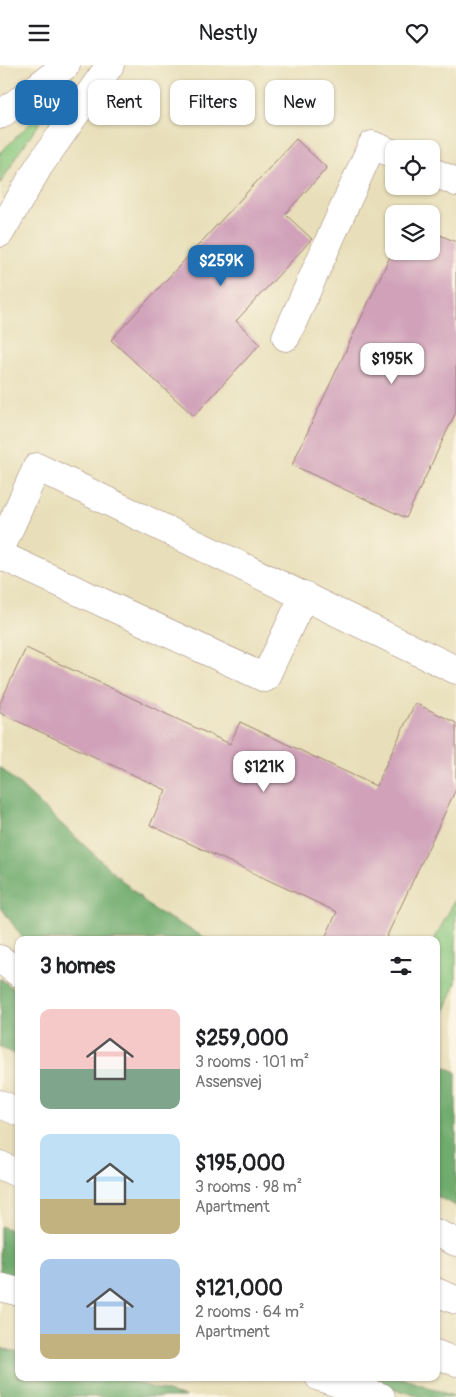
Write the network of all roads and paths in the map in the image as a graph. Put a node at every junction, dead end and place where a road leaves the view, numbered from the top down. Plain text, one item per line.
1 (66, 65) edge
2 (110, 65) edge
3 (47, 80) edge
4 (15, 104) edge
5 (15, 109) edge
6 (0, 115) edge
7 (0, 123) edge
8 (385, 150) edge
9 (440, 175) edge
10 (456, 182) edge
11 (0, 233) edge
12 (286, 337) dead end
13 (0, 550) edge
14 (0, 555) edge
15 (304, 595) junction
16 (456, 671) edge
17 (0, 959) edge
18 (15, 970) edge
19 (0, 1103) edge
20 (15, 1110) edge
21 (0, 1165) edge
22 (15, 1172) edge
23 (440, 1235) edge
24 (456, 1242) edge
25 (0, 1287) edge
26 (15, 1291) edge
27 (440, 1294) edge
28 (456, 1301) edge
29 (440, 1356) edge
30 (456, 1363) edge
31 (331, 1381) edge
32 (381, 1397) edge

1 - 3 main road
2 - 11 main road
4 - 6 main road
5 - 7 main road
8 - 12 main road
9 - 10 main road
13 - 15 main road
14 - 15 main road
15 - 16 main road
17 - 18 main road
19 - 20 main road
21 - 22 main road
23 - 24 main road
25 - 26 main road
27 - 28 main road
29 - 30 main road
31 - 32 main road

